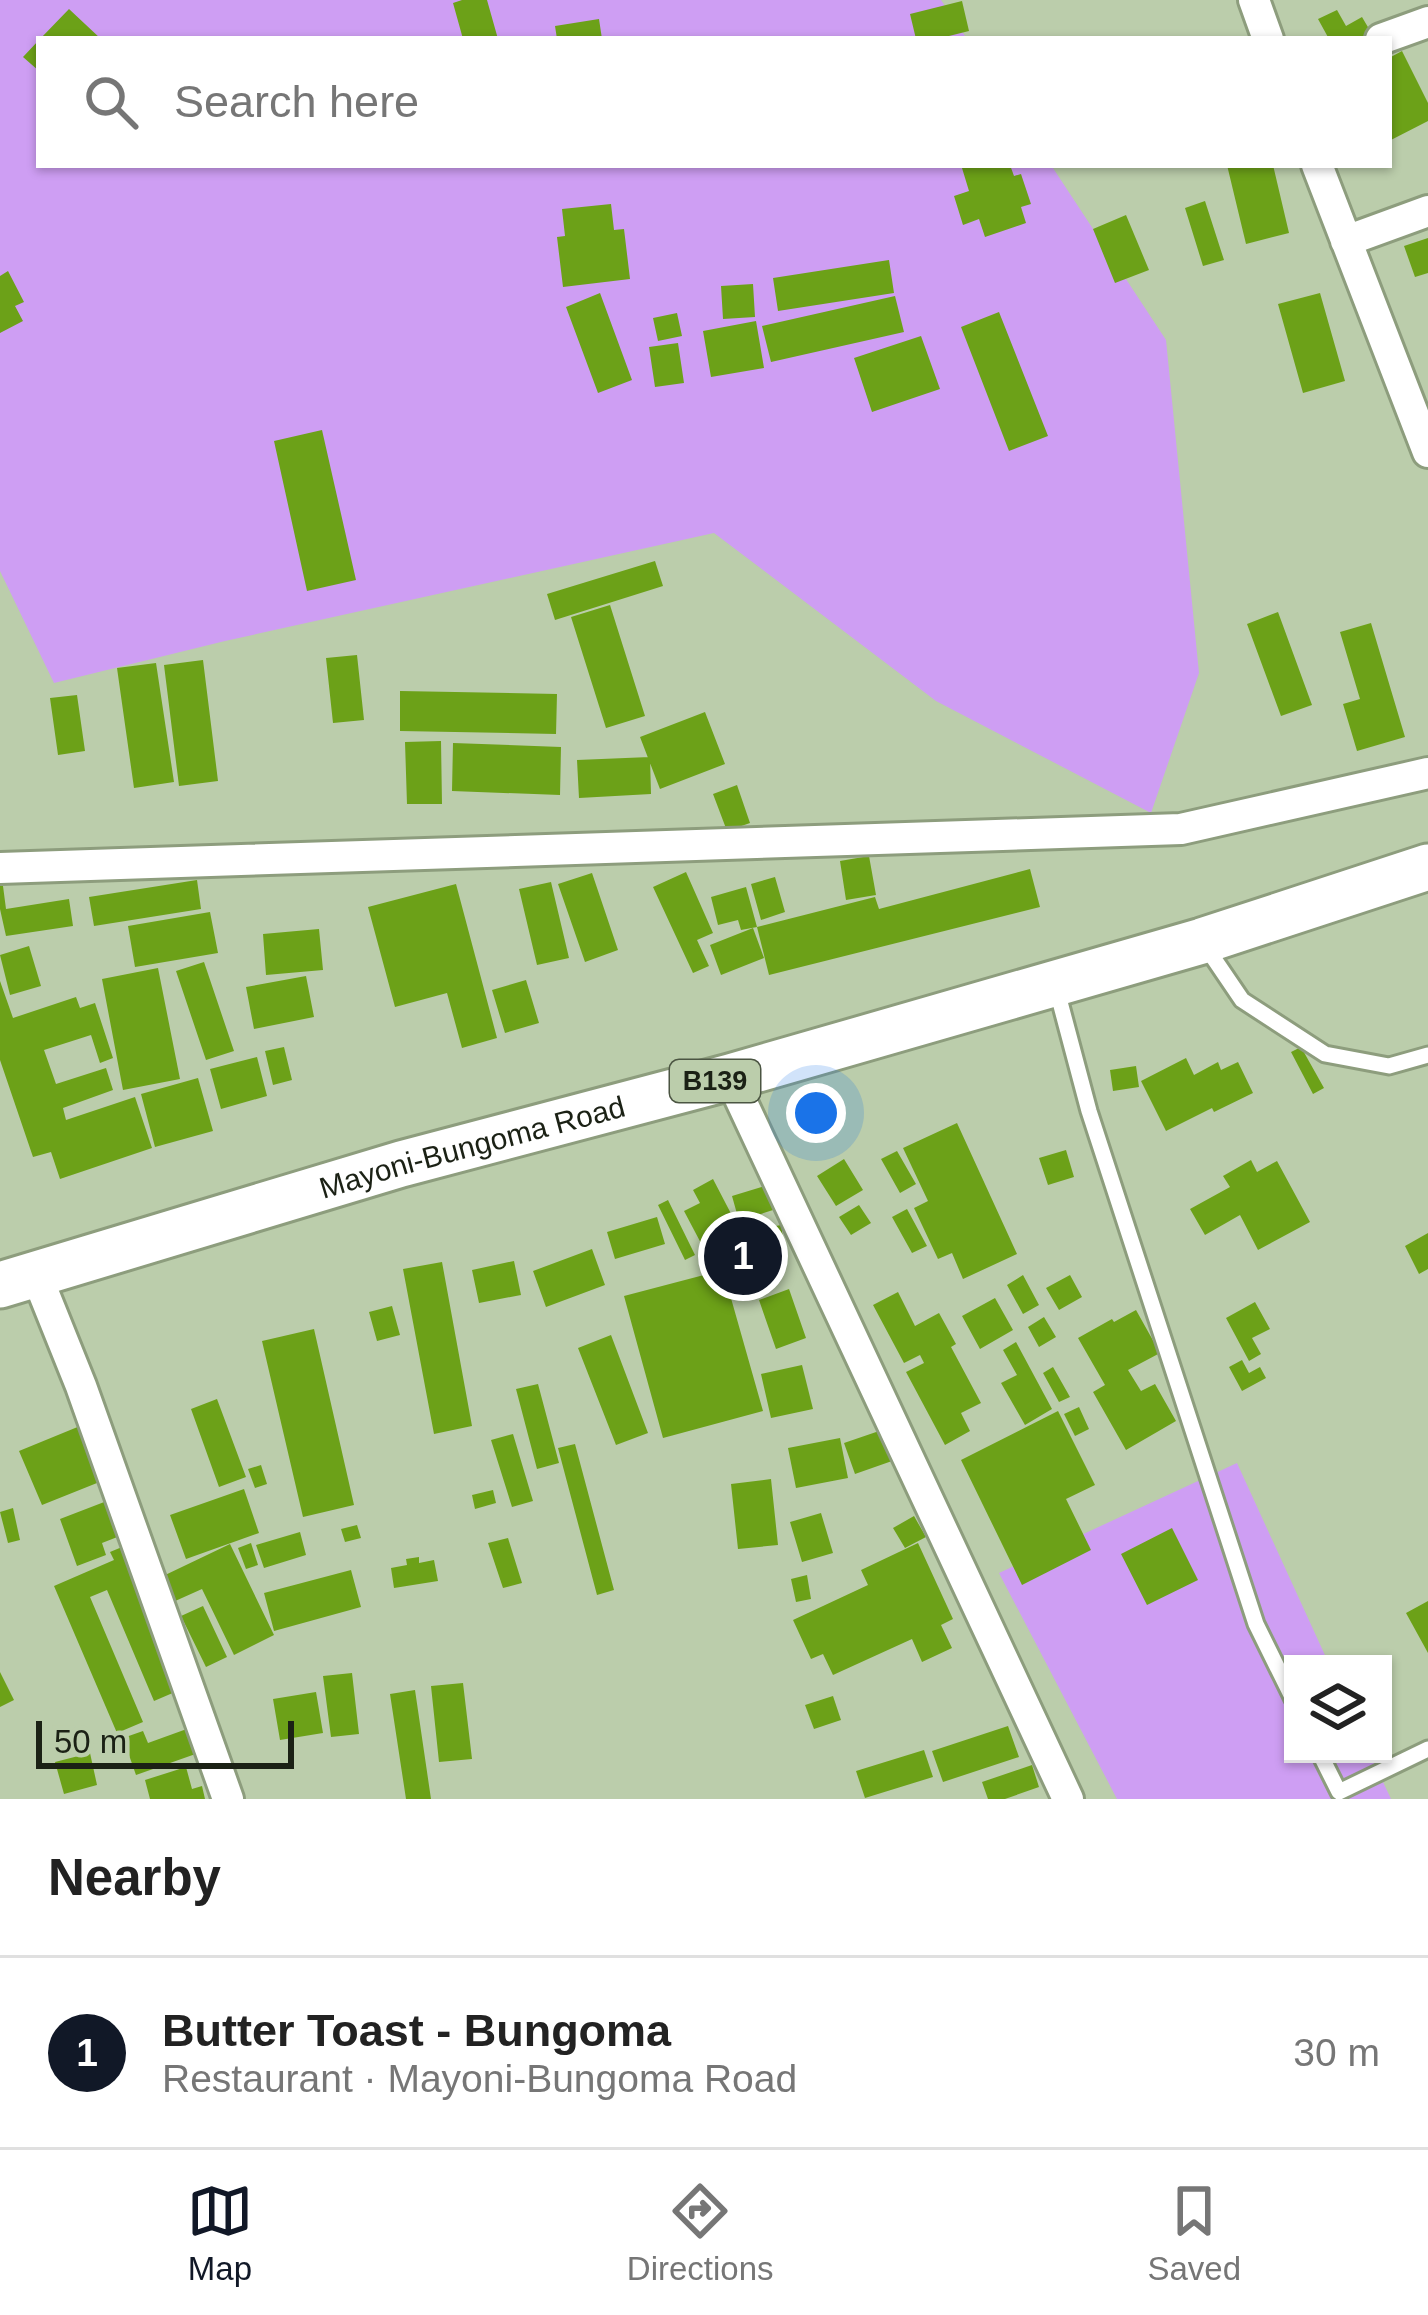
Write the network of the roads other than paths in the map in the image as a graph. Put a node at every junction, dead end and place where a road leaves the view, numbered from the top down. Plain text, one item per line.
1 (1253, 0) edge
2 (1428, 22) edge
3 (1267, 36) edge
4 (1389, 36) edge
5 (1318, 168) edge
6 (1428, 212) edge
7 (1346, 242) junction
8 (1424, 432) edge
9 (1428, 773) edge
10 (1428, 867) edge
11 (0, 868) edge
12 (1202, 941) junction
13 (1055, 984) junction
14 (1428, 1055) edge
15 (730, 1077) junction
16 (18, 1280) edge
17 (1284, 1681) edge
18 (1428, 1749) edge
19 (1324, 1763) edge
20 (228, 1799) edge
21 (1068, 1799) edge

1 - 3 street
2 - 4 street
5 - 7 street
6 - 7 street
7 - 8 street
9 - 11 street
10 - 12 main road, Mayoni-Bungoma Road / B139
12 - 13 main road, Mayoni-Bungoma Road / B139
12 - 14 lane
13 - 15 main road, Mayoni-Bungoma Road / B139
13 - 17 lane
15 - 16 main road, Mayoni-Bungoma Road / B139
15 - 21 street
16 - 20 street
18 - 19 lane

